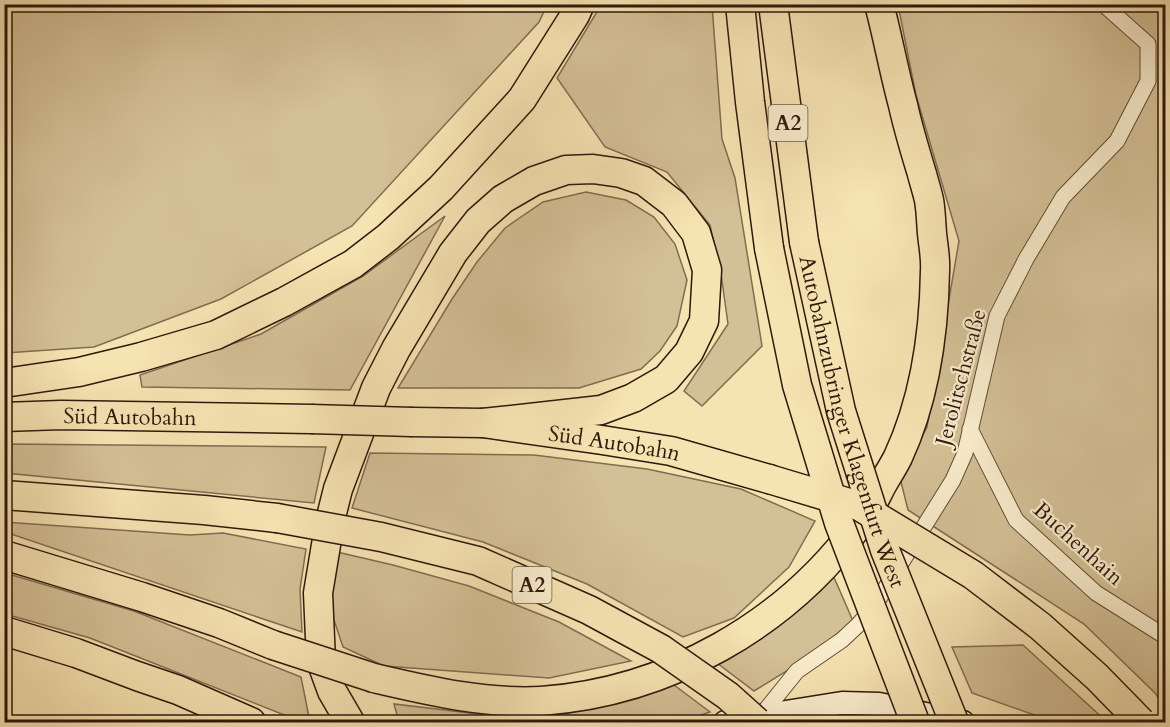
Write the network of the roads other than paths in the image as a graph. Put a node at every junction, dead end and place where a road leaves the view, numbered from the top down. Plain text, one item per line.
1 (580, 4) edge
2 (740, 4) edge
3 (772, 4) edge
4 (879, 4) edge
5 (1103, 4) edge
6 (4, 383) edge
7 (4, 417) edge
8 (483, 423) junction
9 (970, 429) junction
10 (4, 495) edge
11 (4, 555) edge
12 (4, 631) edge
13 (1166, 637) edge
14 (759, 720) edge
15 (251, 723) edge
16 (350, 723) edge
17 (725, 723) edge
18 (915, 723) edge
19 (954, 723) edge
20 (963, 723) edge
21 (1141, 723) edge

1 - 6 highway
2 - 18 highway, Autobahnzubringer Klagenfurt West / A2, bridge
3 - 19 highway, Autobahnzubringer Klagenfurt West / A2, bridge
4 - 11 highway, bridge
5 - 9 street, Jerolitschstraße
7 - 8 highway, Süd Autobahn, bridge
8 - 16 highway
8 - 21 highway, Süd Autobahn, bridge
9 - 13 street, Buchenhain
9 - 14 street, Jerolitschstraße
10 - 14 highway, A2, bridge
12 - 15 highway
14 - 17 main road
14 - 20 main road

